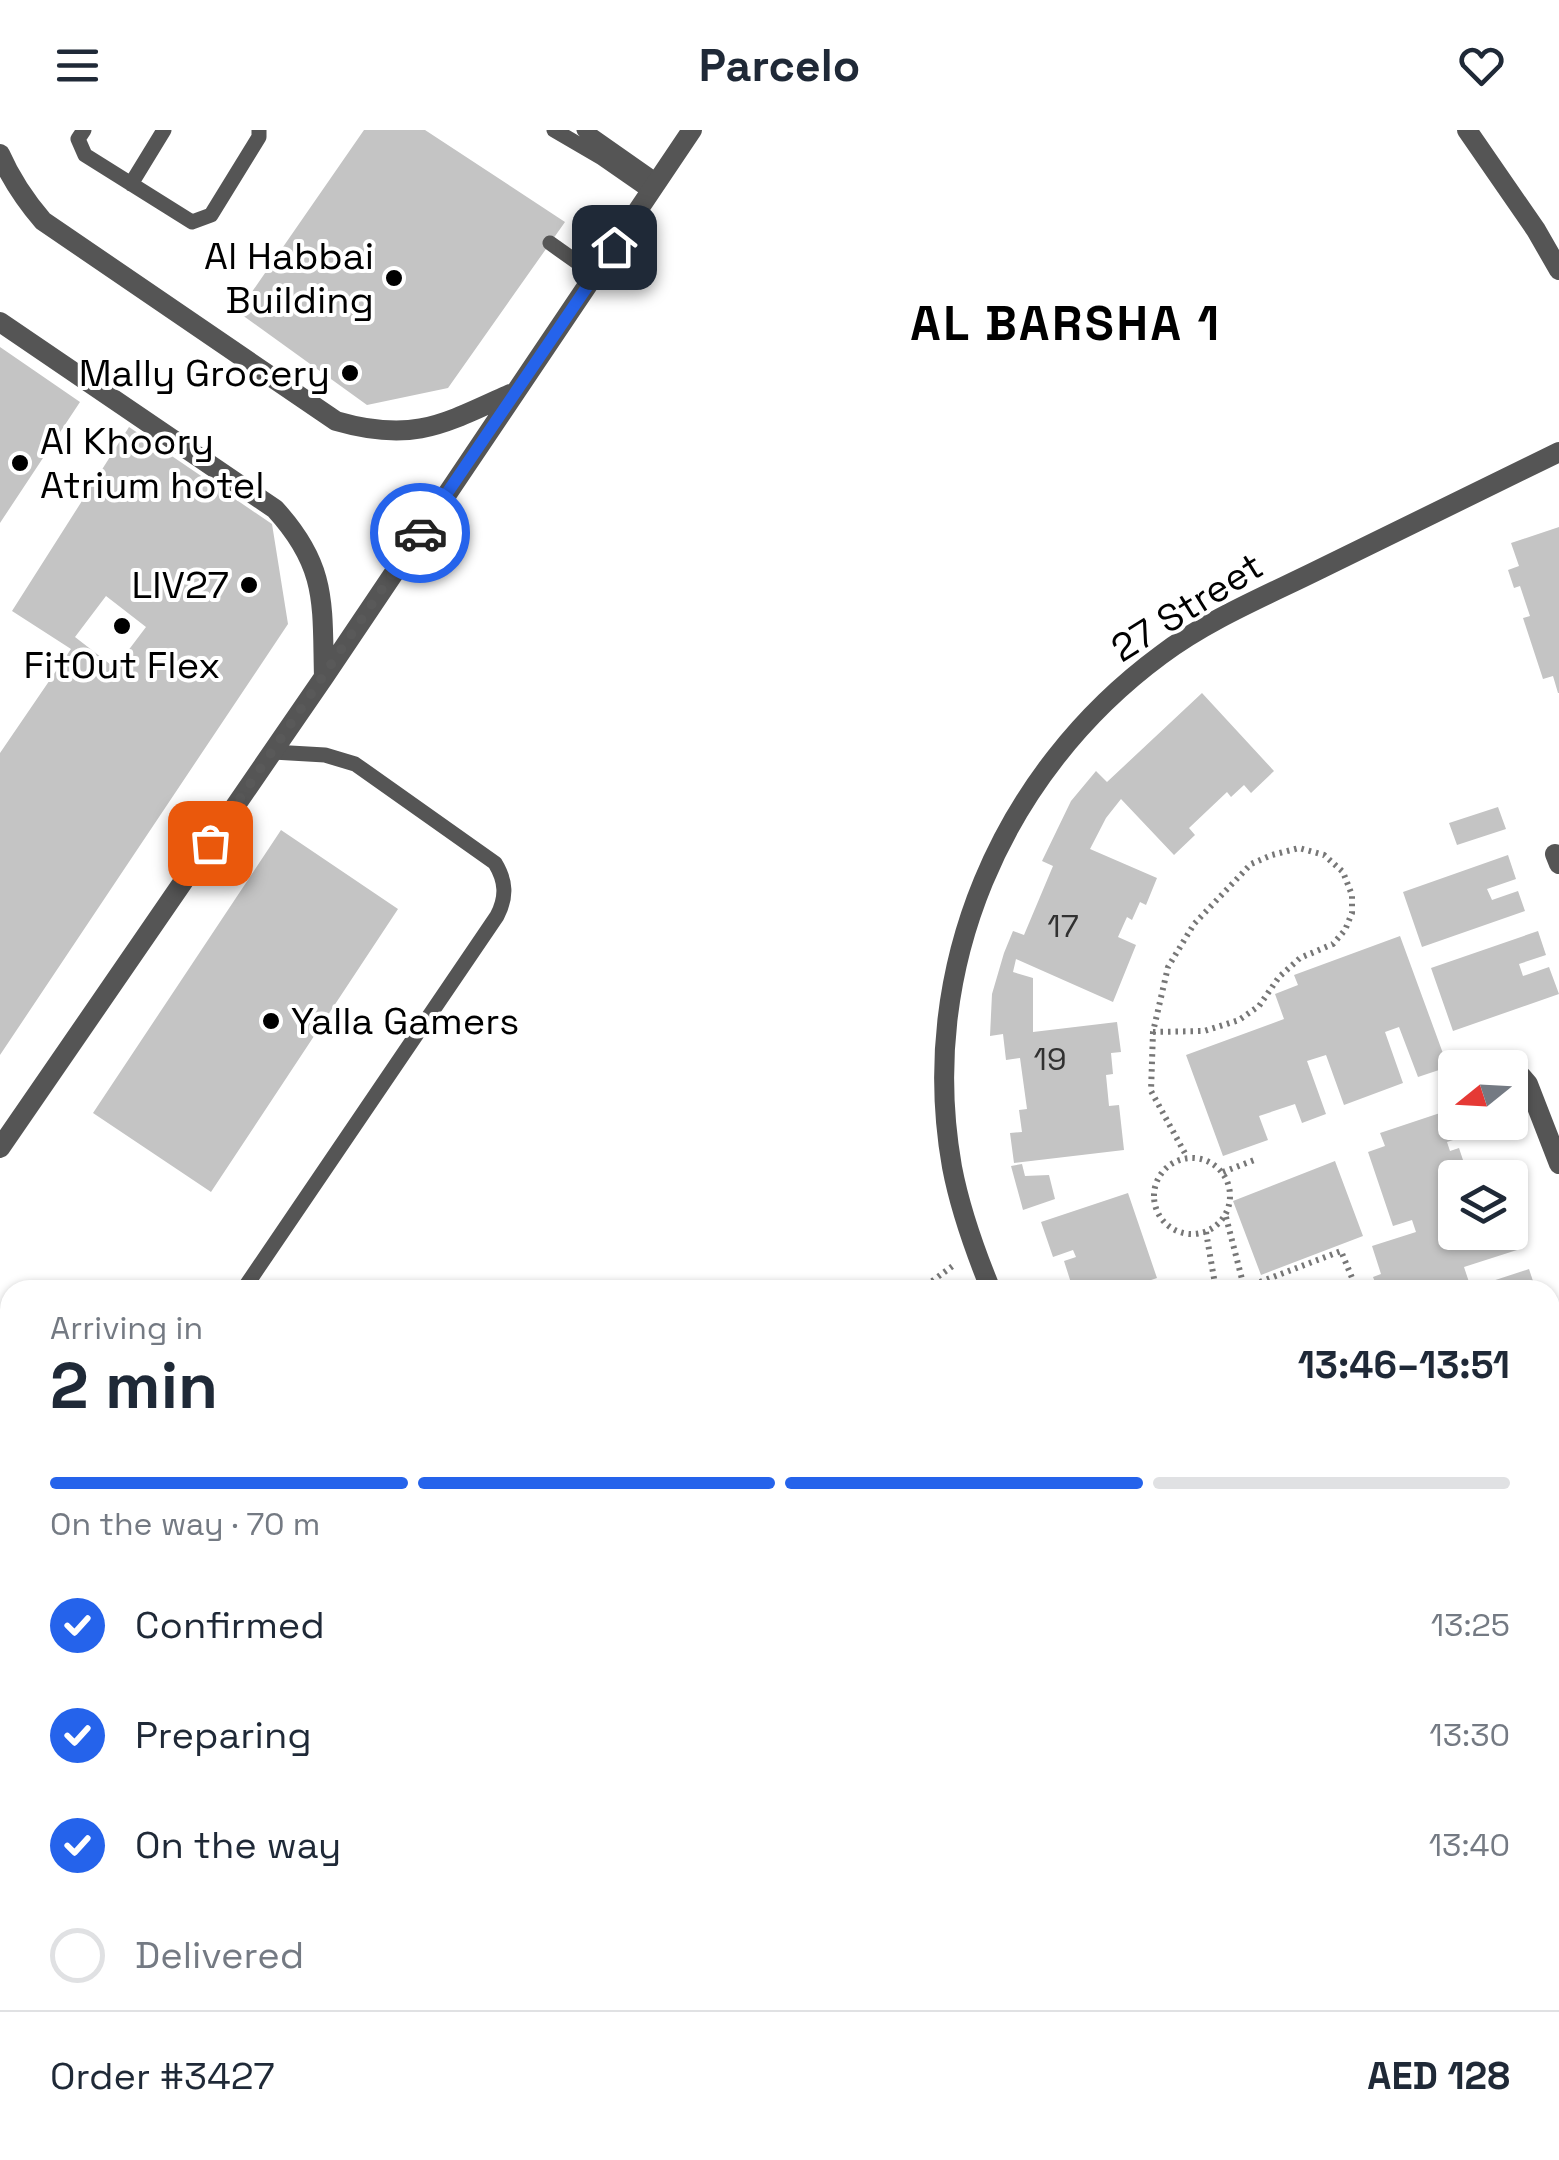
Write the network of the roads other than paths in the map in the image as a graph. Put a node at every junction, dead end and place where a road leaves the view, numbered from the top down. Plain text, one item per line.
1 (84, 130) edge
2 (164, 130) edge
3 (258, 130) edge
4 (554, 130) edge
5 (584, 130) edge
6 (692, 130) edge
7 (1468, 130) edge
8 (0, 154) edge
9 (131, 184) junction
10 (655, 187) junction
11 (550, 242) dead end
12 (1559, 270) edge
13 (595, 274) junction
14 (0, 322) edge
15 (513, 393) junction
16 (1559, 452) edge
17 (324, 677) junction
18 (273, 752) junction
19 (1528, 1084) edge
20 (0, 1148) edge
21 (1559, 1164) edge
22 (251, 1280) edge
23 (988, 1280) edge

1 - 9 lane
2 - 9 lane
3 - 9 lane
4 - 10 lane
5 - 10 lane
6 - 10 street
7 - 12 street
8 - 15 street
10 - 13 street
11 - 13 lane
13 - 15 street
14 - 17 street
15 - 17 street
16 - 23 street, 27 Street
17 - 18 street
18 - 20 street
18 - 22 lane
19 - 21 street

